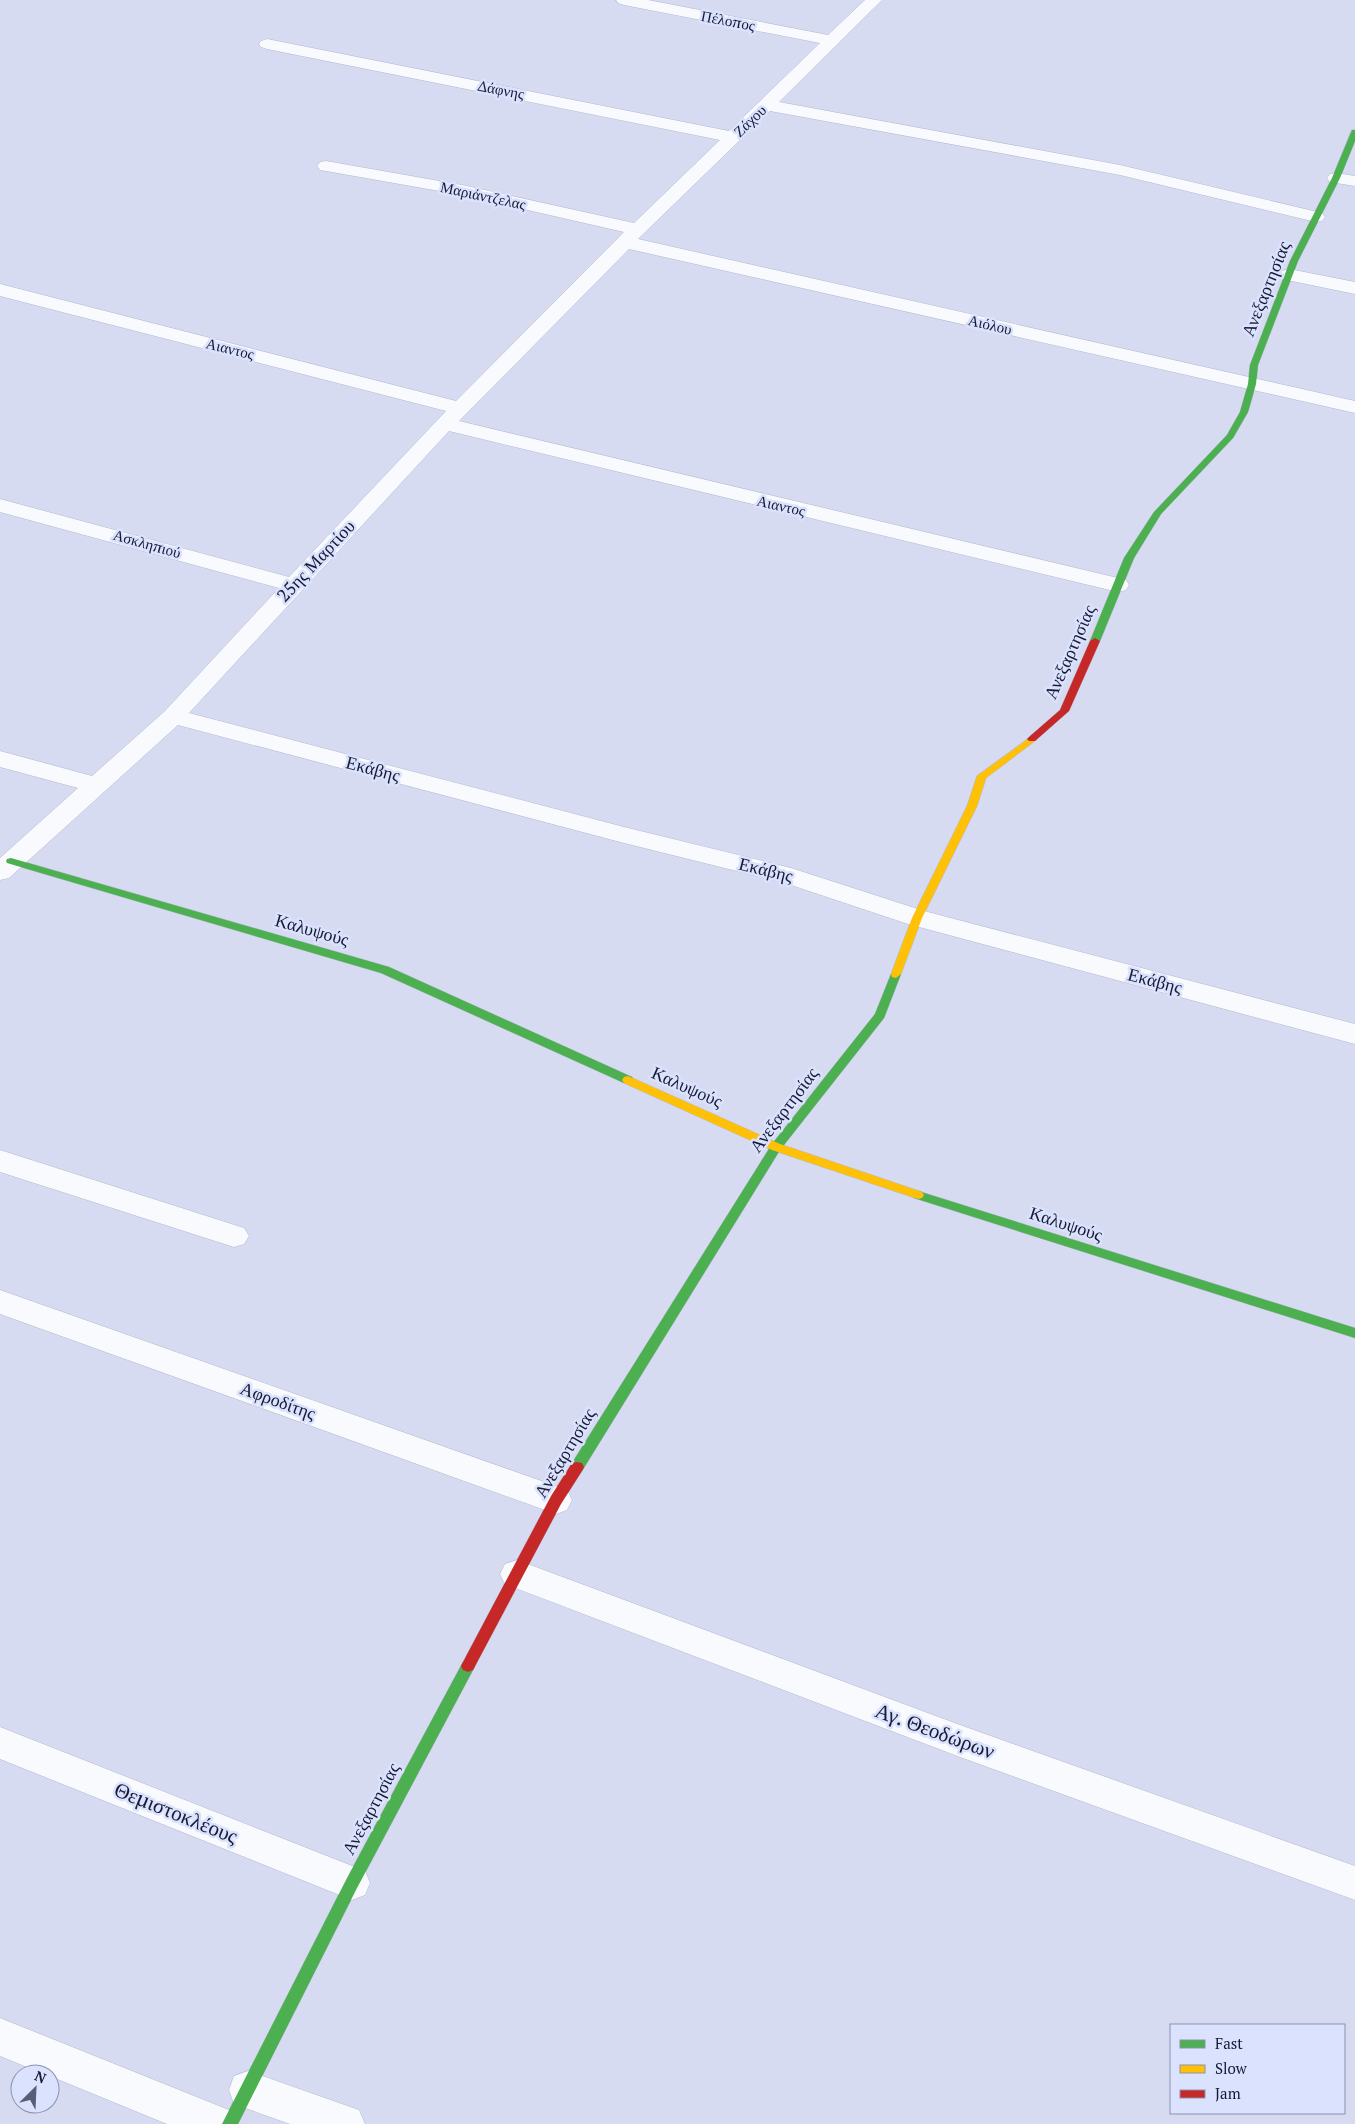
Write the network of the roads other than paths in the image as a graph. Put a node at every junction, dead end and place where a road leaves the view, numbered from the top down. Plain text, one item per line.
1 (624, 0) edge
2 (874, 0) edge
3 (833, 41) junction
4 (267, 44) dead end
5 (767, 105) junction
6 (1355, 132) edge
7 (734, 137) junction
8 (326, 166) dead end
9 (1336, 178) junction
10 (1355, 181) edge
11 (1316, 218) junction
12 (632, 236) junction
13 (1288, 275) junction
14 (1355, 288) edge
15 (0, 290) edge
16 (1252, 384) junction
17 (1355, 407) edge
18 (460, 408) junction
19 (444, 424) junction
20 (0, 505) edge
21 (294, 585) junction
22 (1118, 585) junction
23 (173, 716) junction
24 (0, 759) edge
25 (97, 785) junction
26 (6, 866) edge
27 (916, 918) junction
28 (1355, 1034) edge
29 (776, 1147) junction
30 (0, 1161) edge
31 (234, 1236) dead end
32 (0, 1302) edge
33 (1355, 1333) edge
34 (556, 1500) junction
35 (517, 1574) junction
36 (0, 1743) edge
37 (1355, 1882) edge
38 (352, 1883) junction
39 (0, 2037) edge
40 (248, 2090) junction
41 (215, 2124) edge
42 (230, 2124) edge
43 (345, 2124) edge

1 - 3 street, Πέλοπος
2 - 3 street, Ζάχου
3 - 5 street, Ζάχου
4 - 7 street, Δάφνης
5 - 7 street, Ζάχου
5 - 11 street
6 - 9 street, Ανεξαρτησίας
7 - 12 street, Ζάχου
8 - 12 street, Μαριάντζελας
9 - 10 street
9 - 11 street, Ανεξαρτησίας
11 - 13 street, Ανεξαρτησίας
12 - 16 street, Αιόλου
12 - 18 street, 25ης Μαρτίου
13 - 14 street
13 - 16 street, Ανεξαρτησίας
15 - 18 street, Αιαντος
16 - 17 street, Αιόλου
16 - 22 street, Ανεξαρτησίας
18 - 19 street, 25ης Μαρτίου
19 - 21 street, 25ης Μαρτίου
19 - 22 street, Αιαντος
20 - 21 street, Ασκληπιού
21 - 23 street, 25ης Μαρτίου
22 - 27 street, Ανεξαρτησίας
23 - 25 street, 25ης Μαρτίου
23 - 27 street, Εκάβης
24 - 25 street
25 - 26 street, 25ης Μαρτίου
26 - 29 street, Καλυψούς
27 - 28 street, Εκάβης
27 - 29 street, Ανεξαρτησίας
29 - 33 street, Καλυψούς
29 - 34 street, Ανεξαρτησίας
30 - 31 street
32 - 34 street, Αφροδίτης
34 - 35 street, Ανεξαρτησίας
35 - 37 street, Αγ. Θεοδώρων
35 - 38 street, Ανεξαρτησίας
36 - 38 street, Θεμιστοκλέους
38 - 40 street, Ανεξαρτησίας
39 - 41 street
40 - 42 street, Ανεξαρτησίας
40 - 43 street

